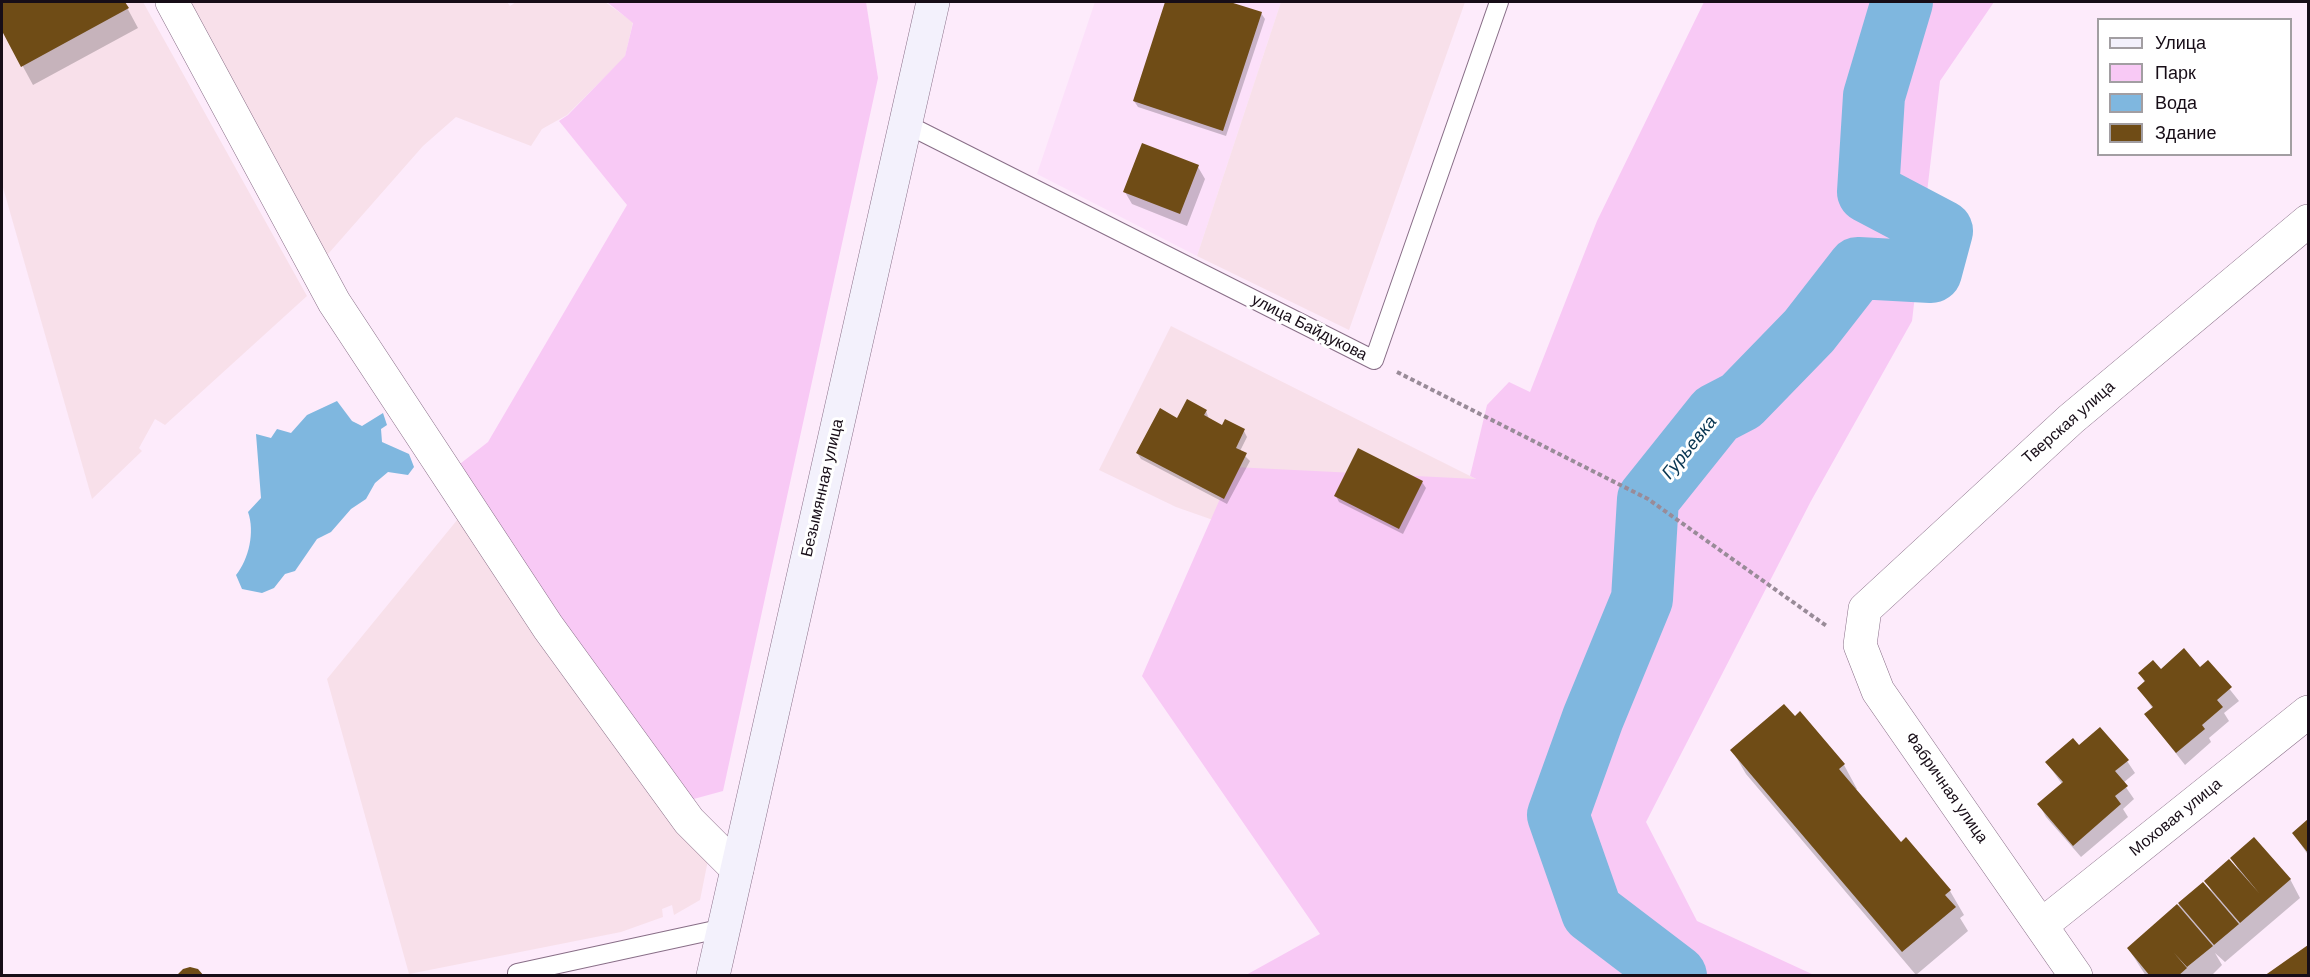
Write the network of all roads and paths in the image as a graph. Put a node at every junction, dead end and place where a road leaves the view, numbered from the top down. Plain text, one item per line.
1 (172, 2) edge
2 (933, 2) edge
3 (1499, 2) edge
4 (904, 123) junction
5 (2308, 221) edge
6 (1374, 360) junction
7 (1860, 645) junction
8 (2308, 712) edge
9 (737, 869) junction
10 (2043, 924) junction
11 (724, 928) junction
12 (513, 975) edge
13 (713, 975) edge
14 (2076, 975) edge

1 - 9 street
2 - 4 main road, Безымянная улица
3 - 6 lane, улица Байдукова
4 - 6 lane, улица Байдукова
4 - 9 main road, Безымянная улица
5 - 7 street, Тверская улица
6 - 7 path
7 - 10 street, Фабричная улица
8 - 10 street, Моховая улица
9 - 11 main road, Безымянная улица
10 - 14 street, Фабричная улица
11 - 12 lane
11 - 13 main road, Безымянная улица

